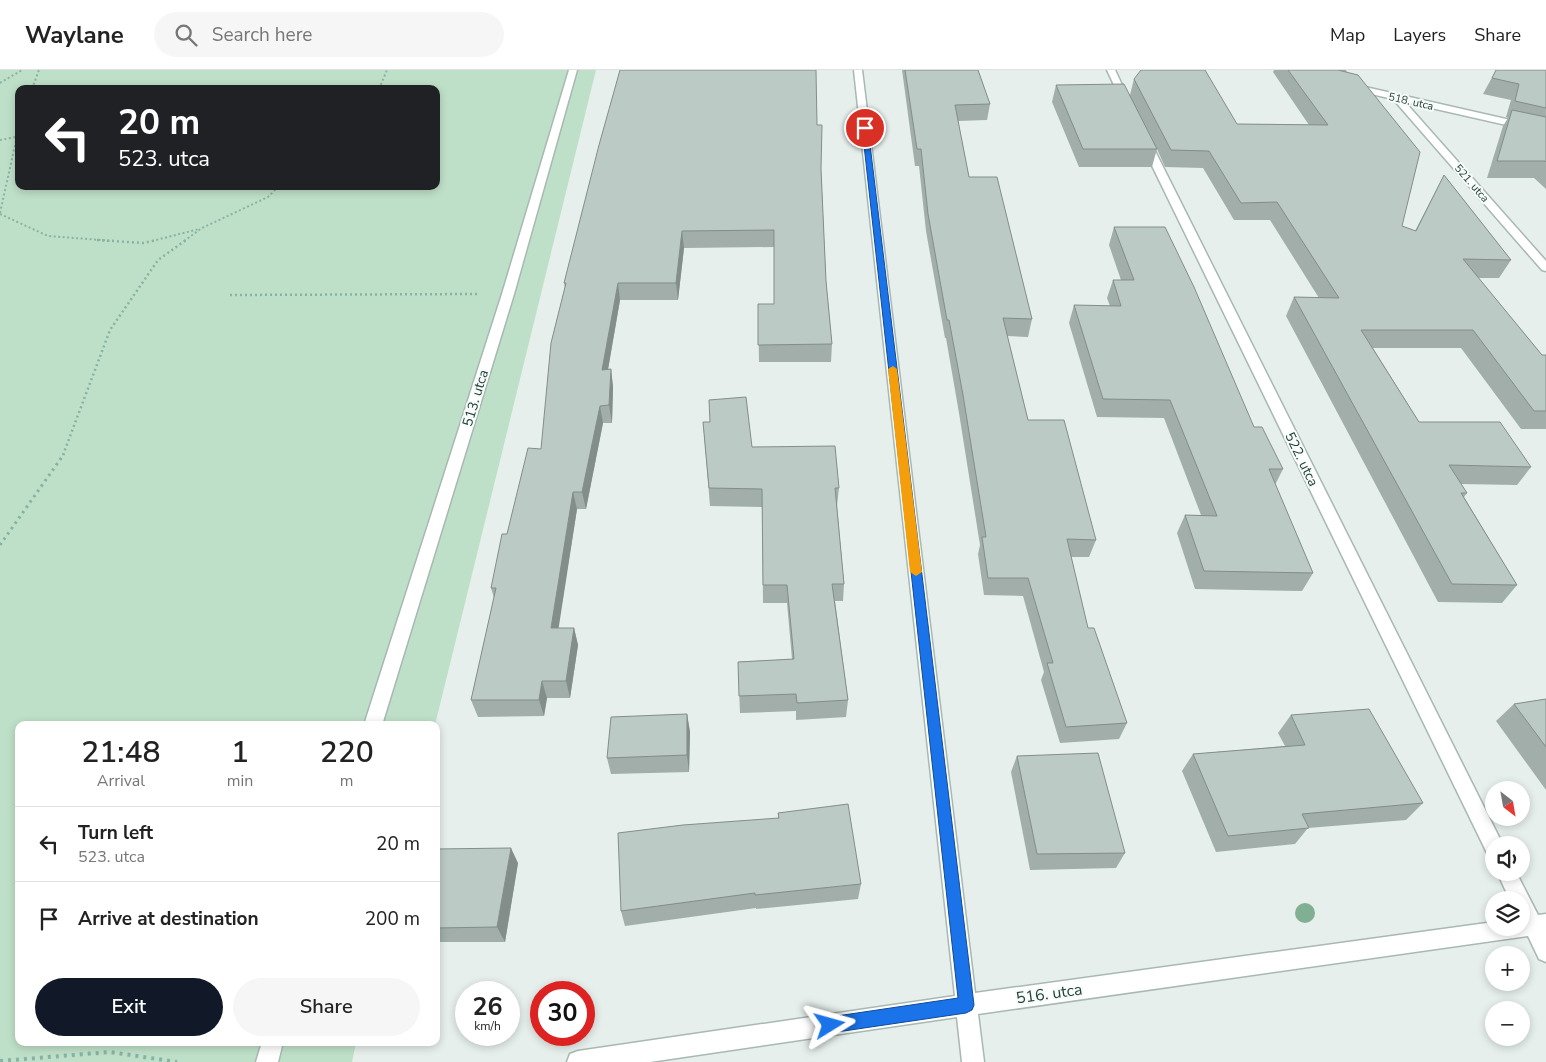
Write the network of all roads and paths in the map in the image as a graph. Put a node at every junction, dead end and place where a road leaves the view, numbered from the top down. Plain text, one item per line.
1 (22, 70) edge
2 (39, 70) edge
3 (387, 70) edge
4 (573, 70) edge
5 (858, 70) edge
6 (1110, 70) edge
7 (0, 84) edge
8 (33, 85) edge
9 (381, 85) edge
10 (1341, 85) edge
11 (1397, 98) junction
12 (1132, 115) edge
13 (1546, 131) edge
14 (1141, 132) edge
15 (15, 137) edge
16 (0, 140) edge
17 (15, 142) edge
18 (275, 190) edge
19 (0, 213) edge
20 (202, 228) junction
21 (1546, 268) edge
22 (508, 294) junction
23 (230, 295) dead end
24 (0, 544) edge
25 (374, 721) edge
26 (1489, 836) edge
27 (1530, 913) edge
28 (1539, 925) edge
29 (1546, 952) edge
30 (966, 1005) junction
31 (272, 1046) edge
32 (0, 1061) edge
33 (177, 1062) edge
34 (267, 1062) edge
35 (578, 1062) edge
36 (973, 1062) edge

1 - 7 path
2 - 8 path
3 - 9 path
4 - 22 street, 513. utca
5 - 30 street
6 - 12 street
10 - 11 street, 518. utca
11 - 13 street, 518. utca
11 - 21 street, 521. utca
14 - 26 street, 522. utca
15 - 16 path
17 - 19 path
18 - 20 path
19 - 20 path
20 - 24 path
22 - 23 path
22 - 25 street, 513. utca
27 - 28 street
28 - 29 street
28 - 30 street, 516. utca
30 - 35 street, 516. utca
30 - 36 street
31 - 34 street
32 - 33 path

